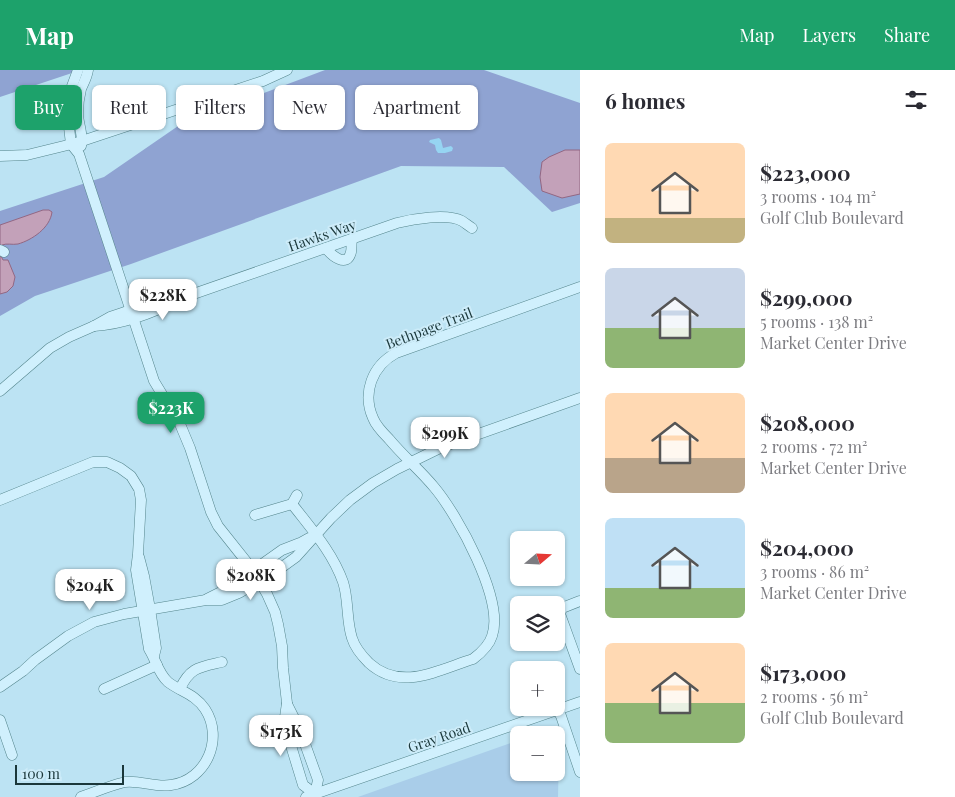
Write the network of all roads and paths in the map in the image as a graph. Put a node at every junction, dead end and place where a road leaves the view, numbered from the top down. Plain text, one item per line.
1 (78, 70) edge
2 (88, 70) edge
3 (287, 70) edge
4 (77, 85) edge
5 (78, 85) edge
6 (69, 130) edge
7 (81, 130) edge
8 (83, 141) junction
9 (71, 144) junction
10 (78, 154) junction
11 (1, 157) edge
12 (472, 228) dead end
13 (352, 239) junction
14 (326, 248) junction
15 (580, 287) edge
16 (132, 314) junction
17 (0, 391) edge
18 (580, 398) edge
19 (410, 462) junction
20 (0, 500) edge
21 (255, 515) dead end
22 (316, 534) junction
23 (277, 553) junction
24 (284, 565) junction
25 (253, 570) junction
26 (260, 580) junction
27 (206, 600) junction
28 (580, 601) edge
29 (146, 610) junction
30 (155, 660) junction
31 (222, 662) dead end
32 (580, 669) edge
33 (0, 687) edge
34 (104, 689) dead end
35 (180, 689) junction
36 (580, 702) edge
37 (287, 703) junction
38 (565, 707) edge
39 (538, 716) edge
40 (561, 716) edge
41 (0, 720) edge
42 (2, 734) edge
43 (12, 755) dead end
44 (580, 772) edge
45 (312, 796) edge
46 (82, 797) edge

1 - 4 street
2 - 5 street
3 - 8 street
6 - 9 street
7 - 8 street
8 - 9 street
8 - 10 street
9 - 10 street
9 - 11 street
10 - 16 street
12 - 13 street, Hawks Way
13 - 14 street, Hawks Way
13 - 14 street
14 - 16 street, Hawks Way
15 - 19 street, Bethpage Trail
16 - 17 street, Hawks Way
16 - 25 street
18 - 19 street
19 - 22 street
19 - 22 street, Bethpage Trail
20 - 29 street
21 - 22 street, Bethpage Trail
22 - 23 street
22 - 24 street
23 - 24 street
23 - 25 street
24 - 26 street
25 - 26 street
25 - 27 street
26 - 27 street
26 - 37 street
27 - 29 street
28 - 32 street
29 - 30 street
29 - 33 street
30 - 34 street
30 - 35 street
31 - 35 street
35 - 46 street
36 - 38 street, Gray Road
37 - 45 street
37 - 45 street
39 - 45 street, Gray Road
40 - 44 street
41 - 42 street
42 - 43 street

